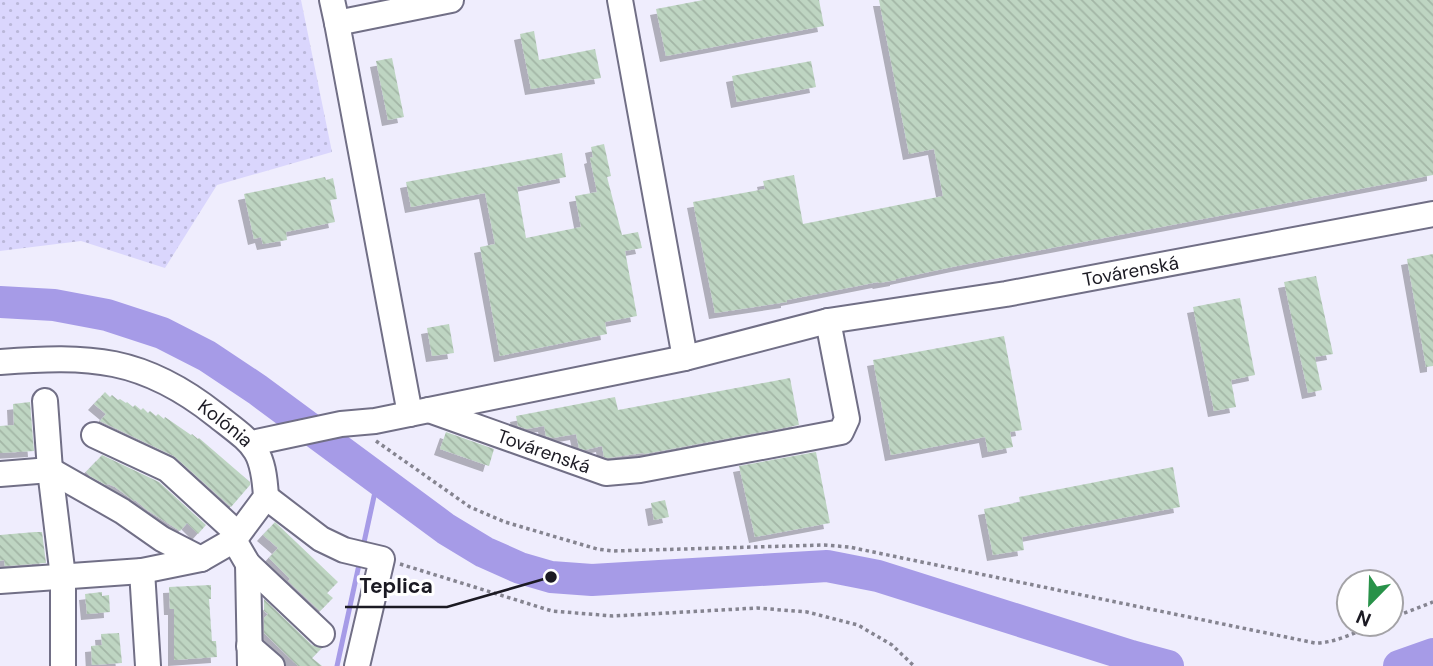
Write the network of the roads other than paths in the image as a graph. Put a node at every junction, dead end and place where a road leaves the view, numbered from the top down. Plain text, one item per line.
1 (451, 0) edge
2 (620, 0) edge
3 (334, 11) edge
4 (1433, 214) edge
5 (828, 321) junction
6 (685, 358) junction
7 (0, 362) edge
8 (45, 401) dead end
9 (419, 412) junction
10 (94, 435) dead end
11 (263, 441) junction
12 (50, 470) junction
13 (0, 474) edge
14 (266, 497) junction
15 (236, 537) junction
16 (201, 559) junction
17 (248, 564) junction
18 (142, 571) junction
19 (63, 577) junction
20 (0, 581) edge
21 (322, 634) dead end
22 (249, 656) edge
23 (63, 666) edge
24 (148, 666) edge
25 (272, 666) edge
26 (357, 666) edge

1 - 3 street
2 - 6 street
3 - 9 street
4 - 5 street, Továrenská
5 - 6 street, Továrenská
5 - 9 street, Továrenská
6 - 9 street, Továrenská
7 - 11 street, Kolónia
8 - 12 street
9 - 11 street, Továrenská
10 - 15 street
11 - 14 street, Kolónia
12 - 13 street
12 - 16 street
12 - 19 street
14 - 15 street
14 - 26 street
15 - 16 street
15 - 17 street
16 - 18 street
17 - 21 street
17 - 22 street
18 - 19 street
18 - 24 street
19 - 20 street
19 - 23 street
22 - 25 street

